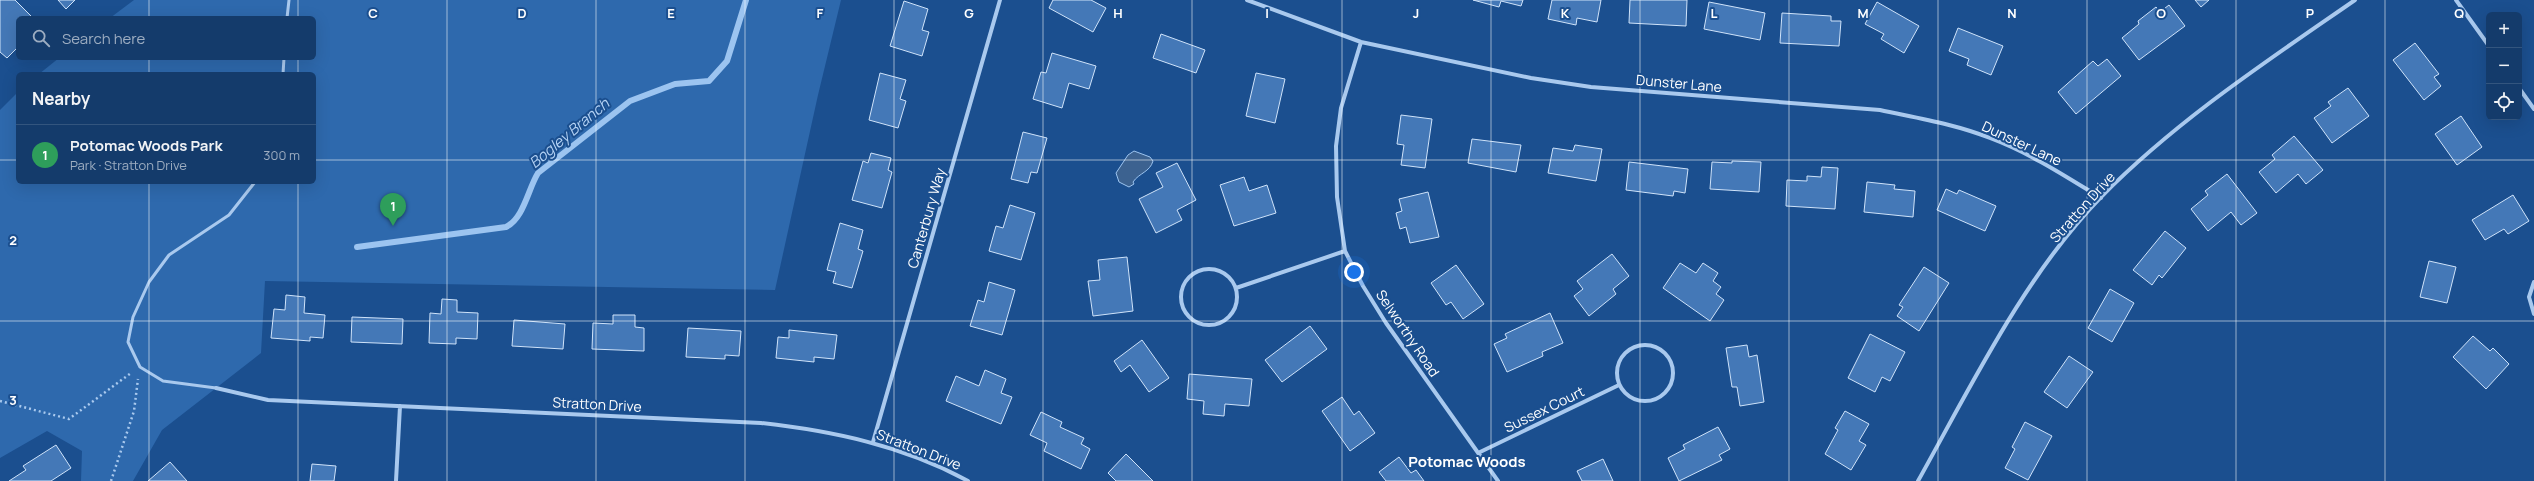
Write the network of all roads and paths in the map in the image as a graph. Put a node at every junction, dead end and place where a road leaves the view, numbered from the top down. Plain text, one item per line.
1 (289, 0) edge
2 (1000, 0) edge
3 (1247, 0) edge
4 (2355, 0) edge
5 (2456, 0) edge
6 (287, 16) edge
7 (1361, 42) junction
8 (2486, 42) edge
9 (284, 60) edge
10 (283, 72) edge
11 (2522, 92) edge
12 (2534, 109) edge
13 (253, 184) edge
14 (2101, 198) junction
15 (1345, 251) junction
16 (2534, 282) edge
17 (1236, 288) junction
18 (2534, 314) edge
19 (140, 367) junction
20 (1619, 385) junction
21 (216, 388) joint
22 (0, 401) edge
23 (400, 406) junction
24 (873, 442) junction
25 (1478, 453) junction
26 (112, 481) edge
27 (396, 481) edge
28 (968, 481) edge
29 (1498, 481) edge
30 (1918, 481) edge

1 - 6 lane
2 - 24 street, Canterbury Way
3 - 7 street, Dunster Lane
4 - 14 street, Stratton Drive
5 - 8 street
7 - 14 street, Dunster Lane
7 - 15 street, Selworthy Road
9 - 10 lane
11 - 12 street
13 - 19 lane
14 - 30 street, Stratton Drive
15 - 17 street
15 - 25 street, Selworthy Road
16 - 18 street
17 - 17 street
19 - 21 lane
19 - 22 path
19 - 26 path
20 - 20 street
20 - 25 street, Sussex Court
21 - 23 street, Stratton Drive
23 - 24 street, Stratton Drive
23 - 27 street
24 - 28 street, Stratton Drive
25 - 29 street, Selworthy Road

